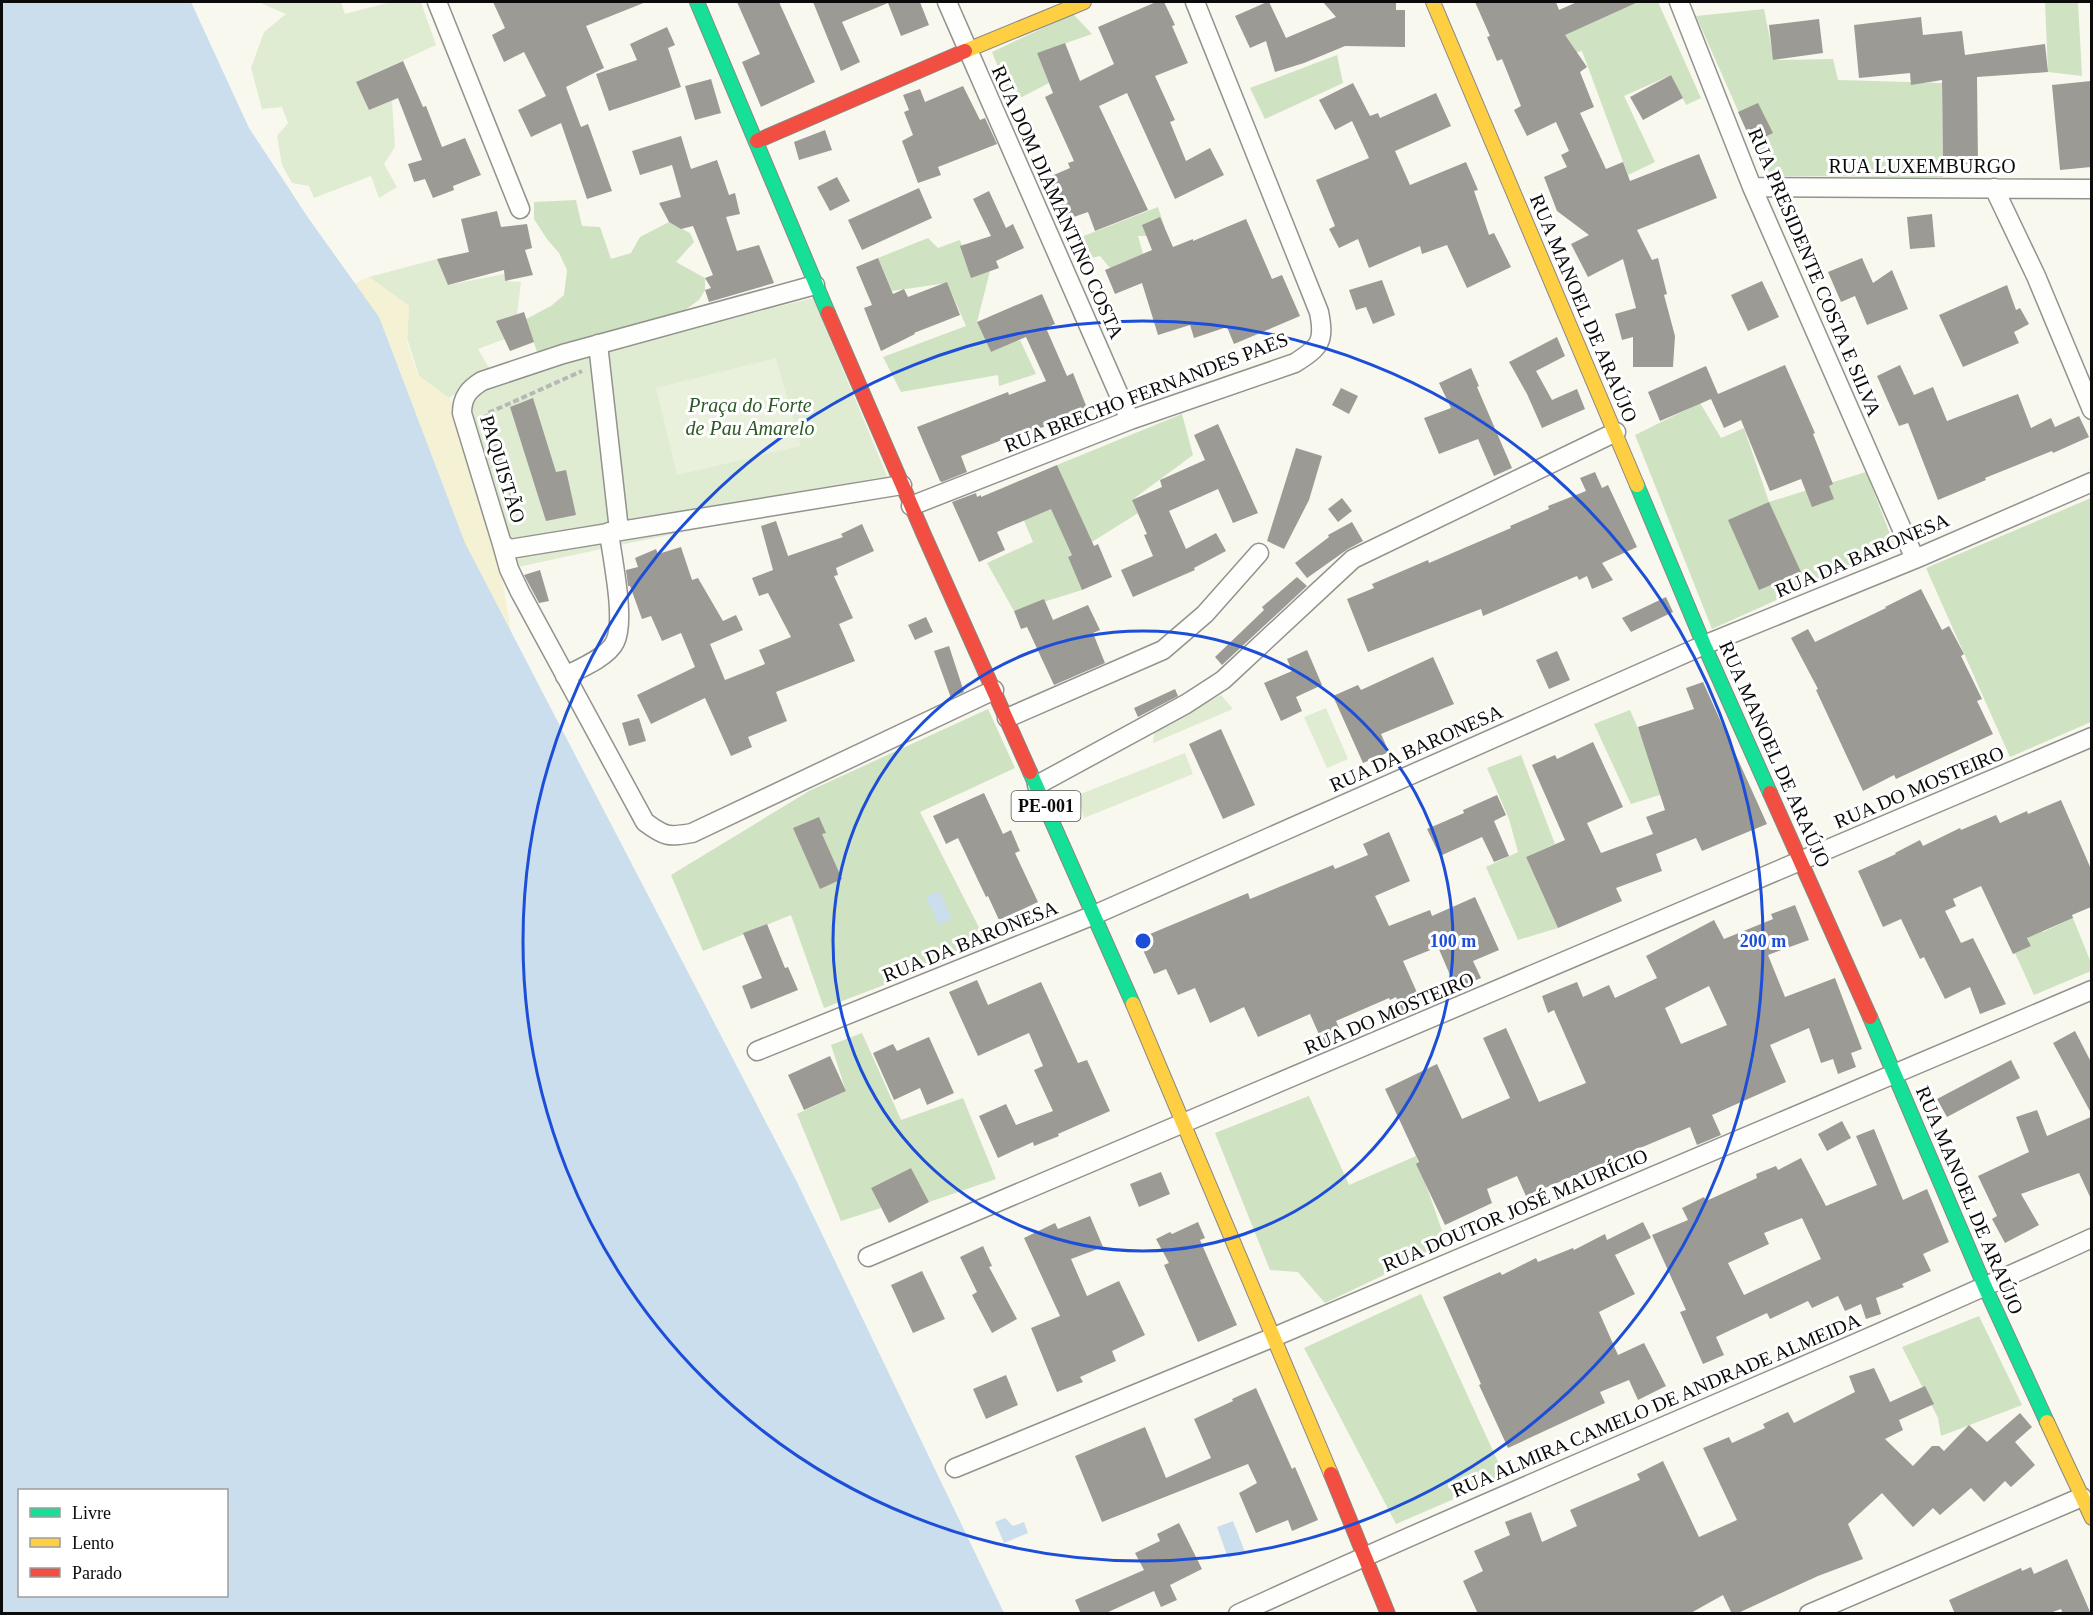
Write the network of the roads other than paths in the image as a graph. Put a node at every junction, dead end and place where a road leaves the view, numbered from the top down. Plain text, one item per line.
1 (437, 2) edge
2 (698, 2) edge
3 (947, 2) edge
4 (1084, 2) edge
5 (1195, 2) edge
6 (1433, 2) edge
7 (1679, 2) edge
8 (1685, 2) edge
9 (966, 50) junction
10 (757, 141) junction
11 (1752, 188) junction
12 (1994, 189) junction
13 (2091, 189) edge
14 (520, 209) dead end
15 (815, 285) junction
16 (598, 344) junction
17 (2091, 410) edge
18 (1130, 420) junction
19 (1616, 432) junction
20 (2091, 482) edge
21 (902, 485) junction
22 (911, 506) junction
23 (614, 531) junction
24 (502, 544) junction
25 (1259, 553) dead end
26 (1915, 559) junction
27 (1704, 645) junction
28 (565, 676) junction
29 (994, 690) junction
30 (1007, 718) junction
31 (2091, 737) edge
32 (1036, 785) junction
33 (1802, 861) junction
34 (1094, 915) junction
35 (2091, 990) edge
36 (757, 1051) dead end
37 (1895, 1072) junction
38 (1184, 1124) junction
39 (2091, 1238) edge
40 (868, 1257) dead end
41 (1985, 1287) junction
42 (1274, 1337) junction
43 (955, 1468) dead end
44 (2082, 1497) junction
45 (2091, 1518) edge
46 (1364, 1556) junction
47 (1238, 1614) edge
48 (1388, 1614) edge
49 (1809, 1614) edge

1 - 14 street
2 - 10 street, PE-001
3 - 9 street, RUA DOM DIAMANTINO COSTA
4 - 9 street
5 - 18 street, RUA BRECHO FERNANDES PAES
6 - 19 street, RUA MANOEL DE ARAÚJO
7 - 8 street
7 - 11 street, RUA PRESIDENTE COSTA E SILVA
9 - 10 street
9 - 18 street, RUA DOM DIAMANTINO COSTA
10 - 15 street, PE-001
11 - 12 street, RUA LUXEMBURGO
11 - 26 street, RUA PRESIDENTE COSTA E SILVA
12 - 13 street, RUA LUXEMBURGO
12 - 17 street
15 - 16 street, PAQUISTÃO
15 - 21 street, PE-001
16 - 23 street
16 - 24 street, PAQUISTÃO
18 - 22 street, RUA BRECHO FERNANDES PAES
19 - 27 street, RUA MANOEL DE ARAÚJO
19 - 32 street
20 - 26 street, RUA DA BARONESA
21 - 22 street, PE-001
21 - 23 street, PAQUISTÃO
22 - 29 street, PE-001
23 - 24 street, PAQUISTÃO
23 - 28 street
24 - 28 street
25 - 30 street
26 - 27 street, RUA DA BARONESA
27 - 33 street, RUA MANOEL DE ARAÚJO
27 - 34 street, RUA DA BARONESA
28 - 29 street
29 - 30 street, PE-001
30 - 32 street, PE-001
31 - 33 street, RUA DO MOSTEIRO
32 - 34 street, PE-001
33 - 37 street, RUA MANOEL DE ARAÚJO
33 - 38 street, RUA DO MOSTEIRO
34 - 36 street, RUA DA BARONESA
34 - 38 street, PE-001
35 - 37 street, RUA DOUTOR JOSÉ MAURÍCIO
37 - 41 street, RUA MANOEL DE ARAÚJO
37 - 42 street, RUA DOUTOR JOSÉ MAURÍCIO
38 - 40 street, RUA DO MOSTEIRO
38 - 42 street, PE-001
39 - 41 street, RUA ALMIRA CAMELO DE ANDRADE ALMEIDA
41 - 44 street, RUA MANOEL DE ARAÚJO
41 - 46 street, RUA ALMIRA CAMELO DE ANDRADE ALMEIDA
42 - 43 street, RUA DOUTOR JOSÉ MAURÍCIO
42 - 46 street, PE-001
44 - 45 street, RUA MANOEL DE ARAÚJO
44 - 49 street
46 - 47 street, RUA ALMIRA CAMELO DE ANDRADE ALMEIDA
46 - 48 street, PE-001

